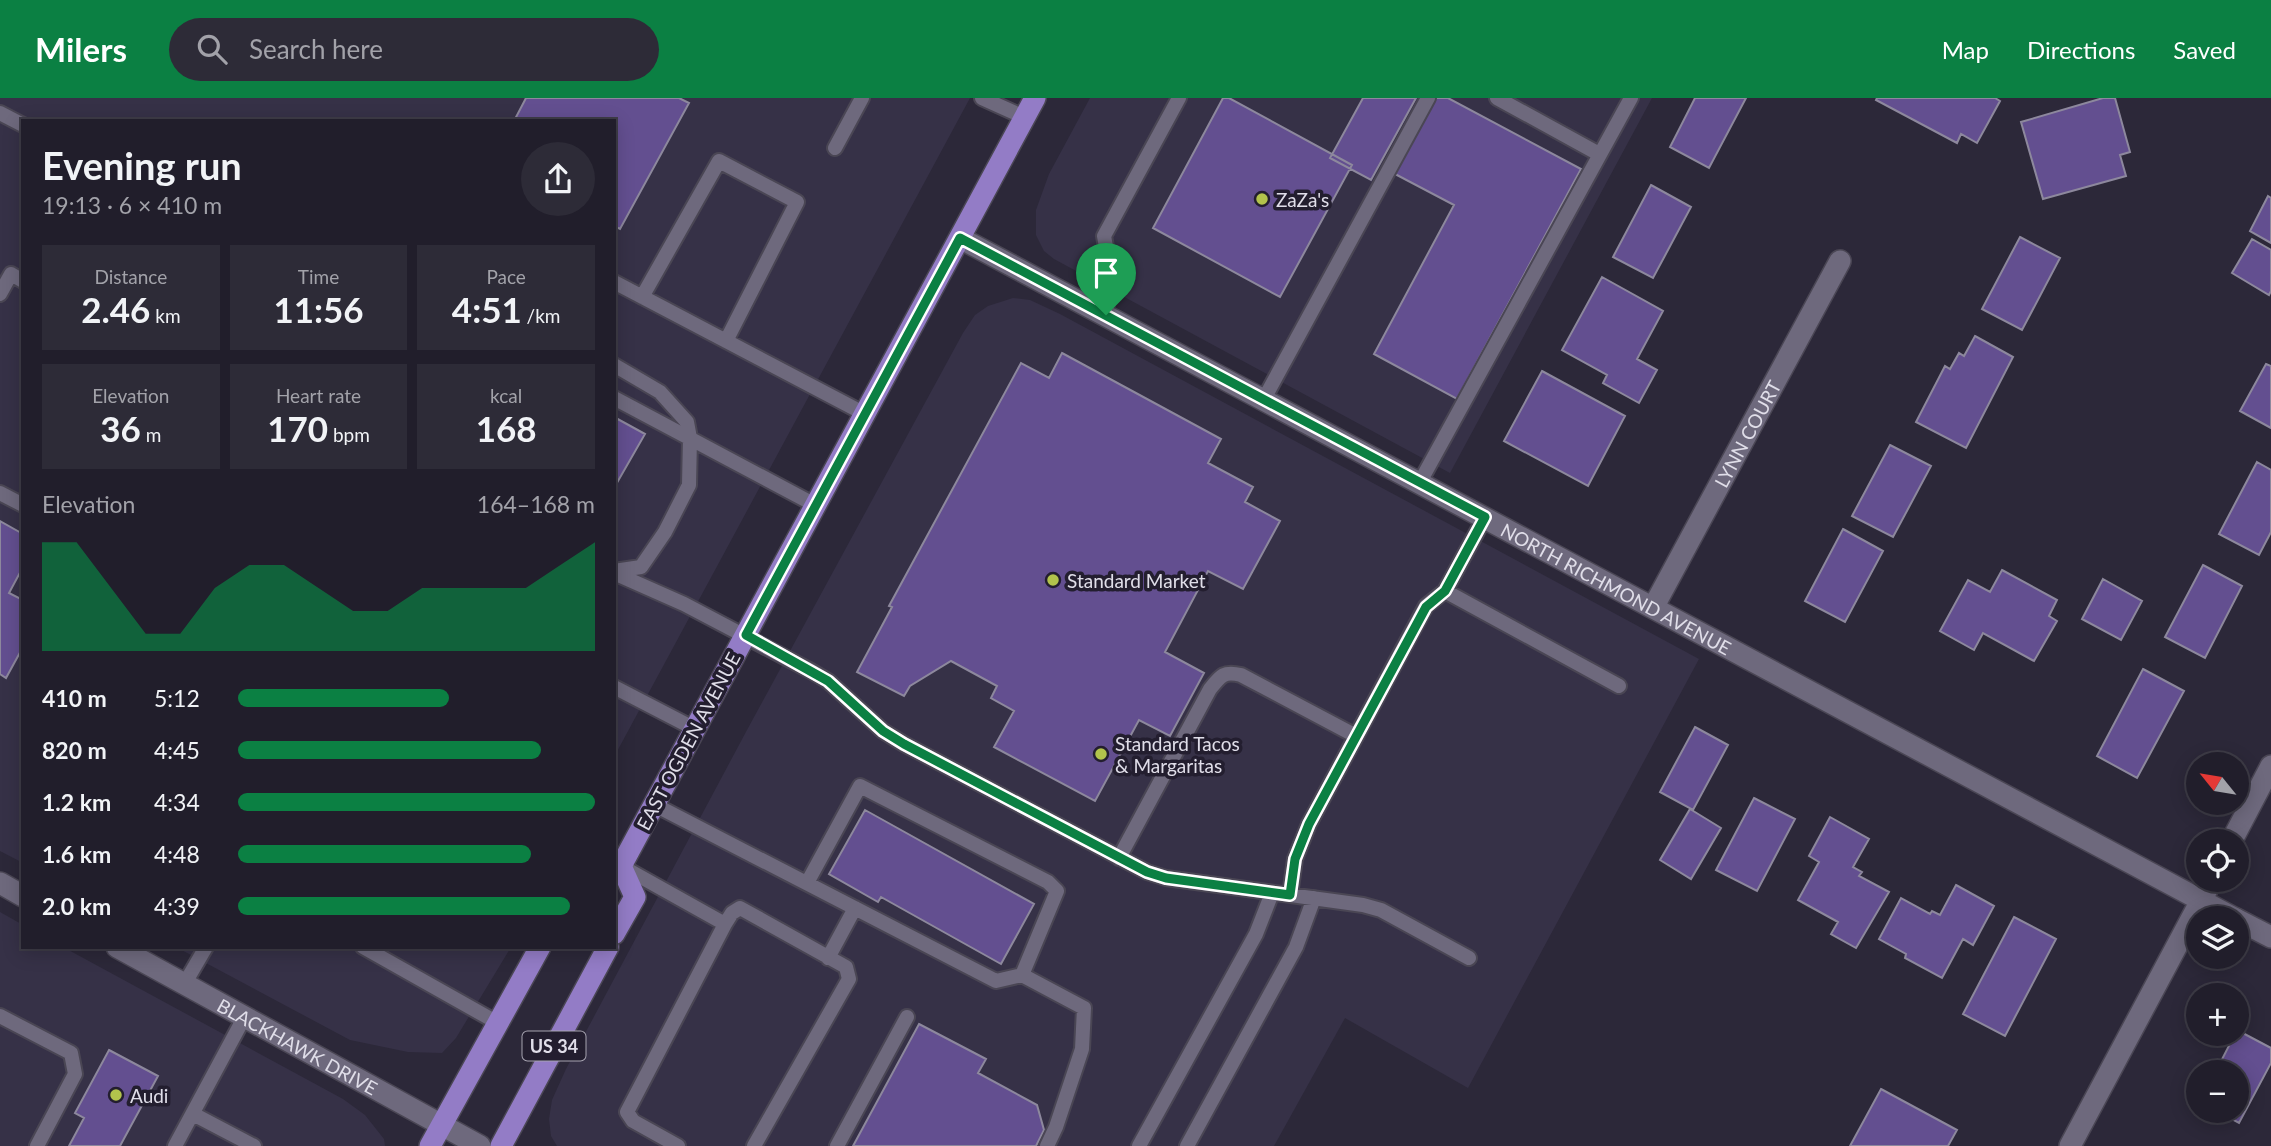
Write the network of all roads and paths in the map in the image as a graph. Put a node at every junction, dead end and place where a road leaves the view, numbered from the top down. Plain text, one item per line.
1 (862, 98) edge
2 (982, 98) edge
3 (1035, 98) edge
4 (1180, 98) edge
5 (1428, 98) edge
6 (1497, 98) edge
7 (1631, 98) edge
8 (0, 113) edge
9 (1024, 117) junction
10 (21, 124) edge
11 (835, 148) dead end
12 (1599, 154) junction
13 (960, 238) junction
14 (1840, 261) dead end
15 (21, 280) edge
16 (616, 283) edge
17 (0, 294) edge
18 (642, 297) junction
19 (1106, 315) junction
20 (726, 341) junction
21 (616, 366) edge
22 (616, 399) edge
23 (1264, 399) junction
24 (864, 414) junction
25 (690, 438) junction
26 (1420, 482) junction
27 (0, 493) edge
28 (21, 504) edge
29 (816, 505) junction
30 (1485, 517) junction
31 (616, 572) edge
32 (616, 573) edge
33 (1445, 591) junction
34 (1654, 606) junction
35 (746, 635) junction
36 (1619, 686) dead end
37 (616, 688) edge
38 (695, 729) junction
39 (1356, 736) junction
40 (2271, 766) edge
41 (653, 804) junction
42 (2238, 829) edge
43 (1119, 858) junction
44 (618, 867) edge
45 (0, 883) edge
46 (807, 883) junction
47 (2207, 892) edge
48 (1272, 893) junction
49 (21, 894) edge
50 (1290, 895) junction
51 (1314, 898) junction
52 (2203, 901) junction
53 (2212, 906) edge
54 (855, 908) junction
55 (725, 924) junction
56 (2249, 926) edge
57 (616, 930) edge
58 (2271, 937) edge
59 (121, 949) edge
60 (205, 949) edge
61 (367, 949) edge
62 (539, 949) edge
63 (607, 949) edge
64 (828, 958) junction
65 (1469, 958) dead end
66 (1022, 975) junction
67 (185, 983) junction
68 (0, 1016) edge
69 (245, 1016) junction
70 (907, 1017) dead end
71 (498, 1023) junction
72 (193, 1114) junction
73 (440, 1125) junction
74 (37, 1146) edge
75 (175, 1146) edge
76 (254, 1146) edge
77 (430, 1146) edge
78 (480, 1146) edge
79 (501, 1146) edge
80 (678, 1146) edge
81 (754, 1146) edge
82 (837, 1146) edge
83 (1047, 1146) edge
84 (1139, 1146) edge
85 (1187, 1146) edge
86 (2070, 1146) edge

1 - 11 lane
2 - 9 lane
3 - 9 main road, EAST OGDEN AVENUE
4 - 19 lane
5 - 23 lane
6 - 12 lane
7 - 12 lane
8 - 10 lane
9 - 13 main road, EAST OGDEN AVENUE
12 - 26 lane
13 - 19 street, NORTH RICHMOND AVENUE
13 - 24 main road, EAST OGDEN AVENUE
14 - 34 street, LYNN COURT
15 - 17 lane
16 - 18 lane
18 - 20 lane
18 - 20 lane
19 - 23 street, NORTH RICHMOND AVENUE
20 - 24 lane
21 - 25 lane
22 - 25 lane
23 - 26 street, NORTH RICHMOND AVENUE
24 - 29 main road, EAST OGDEN AVENUE
25 - 29 lane
25 - 31 lane
26 - 30 street, NORTH RICHMOND AVENUE
27 - 28 lane
29 - 35 main road, EAST OGDEN AVENUE
30 - 33 lane
30 - 34 street, NORTH RICHMOND AVENUE
32 - 35 lane
33 - 36 lane
33 - 39 lane
34 - 52 street, NORTH RICHMOND AVENUE
35 - 38 main road, EAST OGDEN AVENUE
35 - 43 lane
37 - 38 lane
38 - 41 main road, EAST OGDEN AVENUE
39 - 43 lane
39 - 50 lane
40 - 42 street
41 - 44 main road, EAST OGDEN AVENUE
41 - 46 lane
43 - 48 lane
44 - 55 lane
44 - 57 main road
45 - 49 street
46 - 54 lane
46 - 66 lane
47 - 52 street
48 - 50 lane
48 - 84 lane
50 - 51 lane
51 - 65 lane
51 - 85 lane
52 - 53 street, NORTH RICHMOND AVENUE
52 - 86 street
54 - 64 lane
54 - 66 lane
55 - 64 lane
55 - 80 lane
56 - 58 street, NORTH RICHMOND AVENUE
59 - 67 street, BLACKHAWK DRIVE
60 - 67 lane
61 - 71 lane
62 - 71 main road, US 34
63 - 79 main road, US 34
64 - 81 lane
66 - 83 lane
67 - 69 street, BLACKHAWK DRIVE
68 - 74 lane
69 - 72 lane
69 - 73 street, BLACKHAWK DRIVE
70 - 82 lane
71 - 73 main road, US 34
72 - 75 lane
72 - 76 lane
73 - 77 main road, US 34
73 - 78 street, BLACKHAWK DRIVE

